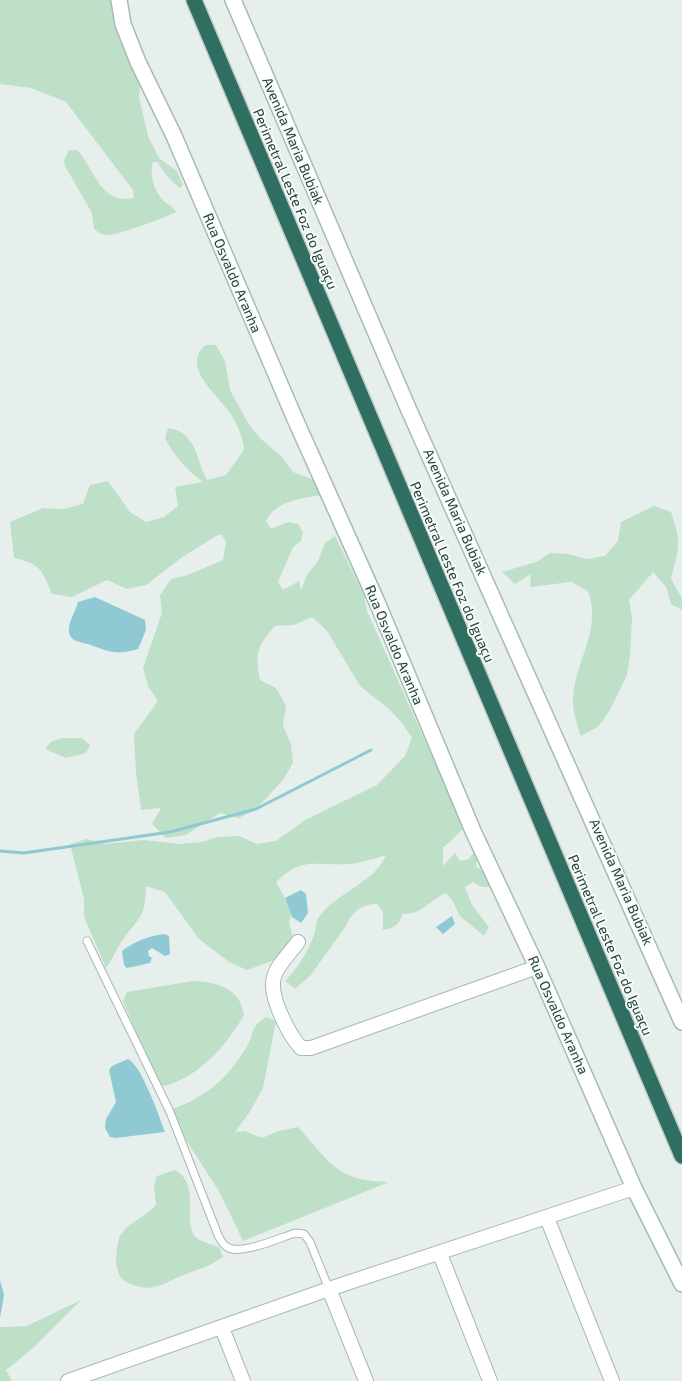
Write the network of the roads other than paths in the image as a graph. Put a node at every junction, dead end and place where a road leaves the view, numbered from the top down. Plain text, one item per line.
1 (119, 0) edge
2 (194, 0) edge
3 (233, 0) edge
4 (87, 941) dead end
5 (298, 942) dead end
6 (537, 967) junction
7 (682, 1022) edge
8 (682, 1156) edge
9 (634, 1188) junction
10 (547, 1218) junction
11 (440, 1254) junction
12 (682, 1284) edge
13 (329, 1289) junction
14 (222, 1328) junction
15 (68, 1381) edge
16 (243, 1381) edge
17 (366, 1381) edge
18 (490, 1381) edge
19 (612, 1381) edge

1 - 6 street, Rua Osvaldo Aranha
2 - 8 highway, Perimetral Leste Foz do Iguaçu
3 - 7 street, Avenida Maria Bubiak
4 - 13 lane
5 - 6 street
6 - 9 street, Rua Osvaldo Aranha
9 - 10 street
9 - 12 street, Rua Osvaldo Aranha
10 - 11 street
10 - 19 street
11 - 13 street
11 - 18 street
13 - 14 street
13 - 17 street
14 - 15 street
14 - 16 street

